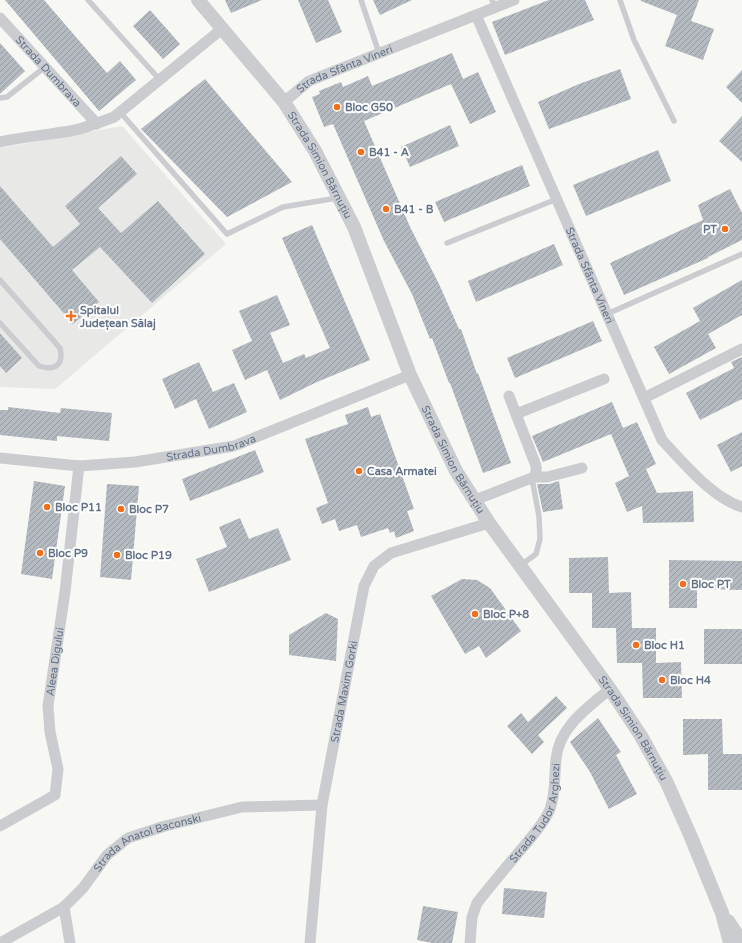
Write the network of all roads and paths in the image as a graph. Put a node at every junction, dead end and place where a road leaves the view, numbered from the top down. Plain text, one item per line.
1 (88, 0) edge
2 (198, 0) edge
3 (361, 0) edge
4 (514, 0) edge
5 (620, 0) edge
6 (493, 4) edge
7 (476, 14) junction
8 (0, 18) edge
9 (223, 28) junction
10 (379, 53) junction
11 (45, 67) junction
12 (160, 80) junction
13 (0, 98) edge
14 (284, 102) junction
15 (120, 112) junction
16 (674, 121) dead end
17 (97, 124) junction
18 (0, 142) edge
19 (339, 197) junction
20 (557, 199) junction
21 (447, 243) dead end
22 (742, 254) edge
23 (0, 280) edge
24 (607, 314) junction
25 (0, 323) edge
26 (742, 349) edge
27 (410, 375) junction
28 (604, 379) dead end
29 (509, 396) dead end
30 (644, 398) junction
31 (516, 414) junction
32 (0, 458) edge
33 (79, 466) junction
34 (582, 468) dead end
35 (531, 478) junction
36 (475, 500) junction
37 (742, 507) edge
38 (489, 523) junction
39 (520, 566) junction
40 (610, 689) junction
41 (322, 805) junction
42 (0, 826) edge
43 (64, 906) junction
44 (722, 913) junction
45 (742, 942) edge
46 (0, 943) edge
47 (70, 943) edge
48 (310, 943) edge
49 (470, 943) edge
50 (730, 943) edge

1 - 12 lane
2 - 9 street, Strada Simion Bărnuțiu
3 - 10 lane
4 - 6 street, Strada Sfânta Vineri
5 - 16 lane
6 - 7 street, Strada Sfânta Vineri
7 - 10 street, Strada Sfânta Vineri
7 - 20 street, Strada Sfânta Vineri
8 - 11 street, Strada Dumbrava
9 - 12 street
9 - 14 street, Strada Simion Bărnuțiu
10 - 14 street, Strada Sfânta Vineri
11 - 13 lane
11 - 17 street, Strada Dumbrava
12 - 15 street
14 - 19 street, Strada Simion Bărnuțiu
15 - 17 street
15 - 19 lane
17 - 18 street
19 - 27 street, Strada Simion Bărnuțiu
20 - 21 lane
20 - 24 street, Strada Sfânta Vineri
22 - 24 lane
23 - 25 lane
24 - 30 street, Strada Sfânta Vineri
26 - 30 street
27 - 33 street, Strada Dumbrava
27 - 36 street, Strada Simion Bărnuțiu
28 - 31 street
29 - 31 street
30 - 37 street, Strada Sfânta Vineri
31 - 35 street
32 - 33 street, Strada Dumbrava
33 - 42 street, Aleea Digului
34 - 35 street
35 - 36 street
35 - 39 lane
36 - 38 street, Strada Simion Bărnuțiu
38 - 39 street, Strada Simion Bărnuțiu
38 - 41 street, Strada Maxim Gorki
39 - 40 street, Strada Simion Bărnuțiu
40 - 44 street, Strada Simion Bărnuțiu
40 - 49 street, Strada Tudor Arghezi
41 - 43 street, Strada Anatol Baconski
41 - 48 street, Strada Maxim Gorki
43 - 46 street, Strada Anatol Baconski
43 - 47 street
44 - 45 street, Strada Simion Bărnuțiu
44 - 50 street, Strada Simion Bărnuțiu

